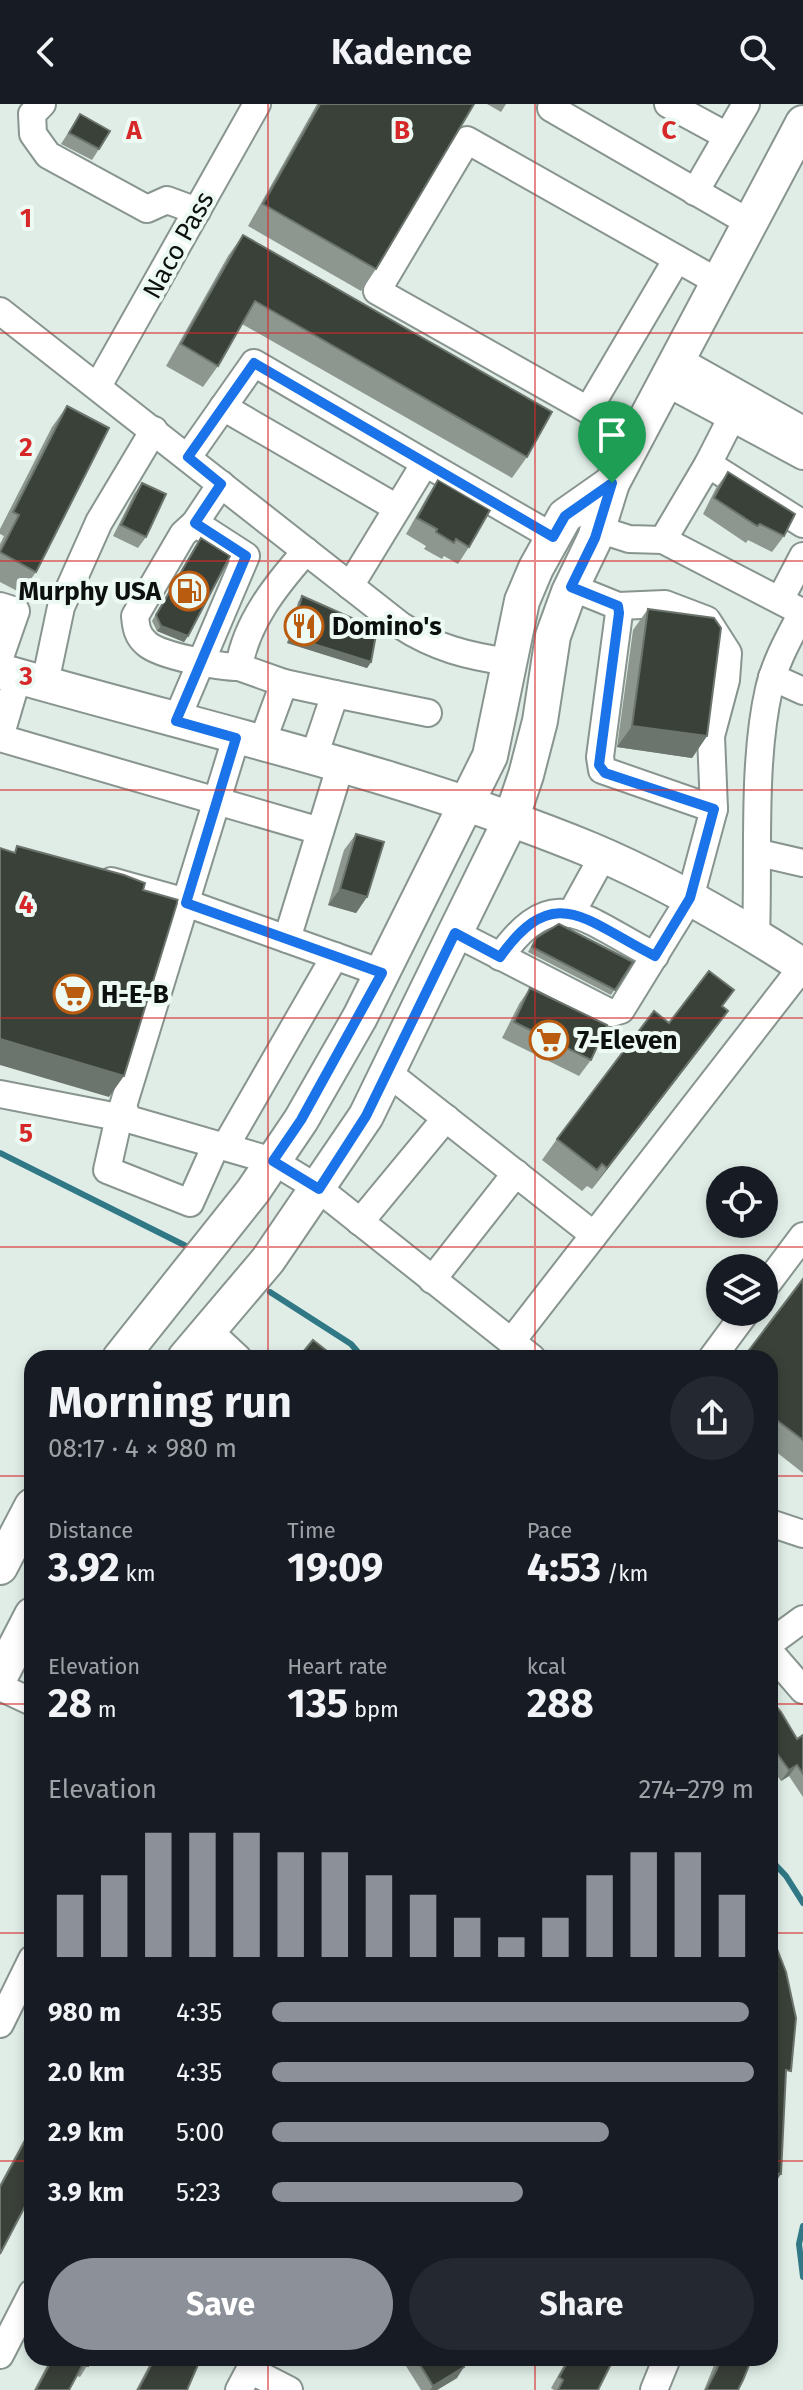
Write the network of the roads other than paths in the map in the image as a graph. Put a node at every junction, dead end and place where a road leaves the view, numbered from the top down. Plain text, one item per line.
1 (42, 104) edge
2 (257, 104) edge
3 (553, 104) edge
4 (668, 104) edge
5 (746, 104) edge
6 (803, 123) edge
7 (727, 136) junction
8 (695, 192) junction
9 (197, 211) junction
10 (750, 223) junction
11 (677, 259) junction
12 (718, 282) junction
13 (0, 311) edge
14 (671, 370) junction
15 (98, 386) junction
16 (223, 407) junction
17 (588, 410) junction
18 (732, 417) junction
19 (154, 430) junction
20 (803, 430) edge
21 (633, 442) junction
22 (803, 456) edge
23 (188, 457) junction
24 (712, 457) junction
25 (425, 463) junction
26 (612, 483) junction
27 (221, 484) junction
28 (803, 502) edge
29 (397, 508) junction
30 (195, 523) junction
31 (803, 524) edge
32 (598, 529) junction
33 (553, 537) junction
34 (663, 540) junction
35 (306, 551) junction
36 (803, 556) edge
37 (350, 586) junction
38 (571, 587) junction
39 (618, 606) junction
40 (795, 608) edge
41 (8, 609) edge
42 (58, 622) junction
43 (203, 662) junction
44 (509, 662) junction
45 (239, 667) junction
46 (16, 672) edge
47 (772, 677) junction
48 (284, 683) junction
49 (803, 691) edge
50 (335, 694) junction
51 (428, 713) dead end
52 (176, 721) junction
53 (0, 738) edge
54 (249, 741) junction
55 (326, 763) junction
56 (217, 802) junction
57 (466, 803) junction
58 (714, 809) junction
59 (511, 819) junction
60 (320, 831) junction
61 (759, 853) junction
62 (603, 856) junction
63 (803, 863) edge
64 (90, 875) edge
65 (690, 898) junction
66 (186, 903) junction
67 (571, 914) junction
68 (455, 933) junction
69 (756, 935) junction
70 (287, 939) junction
71 (335, 956) junction
72 (655, 956) junction
73 (500, 957) junction
74 (803, 966) edge
75 (382, 973) junction
76 (387, 1072) junction
77 (0, 1094) edge
78 (123, 1118) junction
79 (446, 1118) junction
80 (221, 1146) junction
81 (273, 1161) junction
82 (516, 1173) junction
83 (319, 1189) junction
84 (360, 1222) junction
85 (594, 1235) junction
86 (803, 1236) edge
87 (778, 1269) edge
88 (432, 1280) junction
89 (736, 1326) edge
90 (208, 1330) junction
91 (511, 1342) junction
92 (126, 1350) edge
93 (192, 1350) edge
94 (229, 1350) edge
95 (522, 1350) edge
96 (718, 1350) edge
97 (778, 1526) edge
98 (20, 1527) edge
99 (803, 1534) edge
100 (0, 1567) edge
101 (803, 1619) edge
102 (24, 1630) edge
103 (778, 1637) edge
104 (778, 1661) edge
105 (0, 1677) edge
106 (0, 1687) edge
107 (803, 1690) edge
108 (24, 1698) edge
109 (24, 1975) edge
110 (0, 2024) edge
111 (24, 2308) edge
112 (0, 2355) edge
113 (664, 2366) edge
114 (248, 2373) edge
115 (289, 2390) edge
116 (654, 2390) edge

1 - 9 street
2 - 9 street, Naco Pass
3 - 8 street
4 - 7 street
5 - 7 street
6 - 10 main road
7 - 8 street
8 - 10 street
9 - 15 street, Naco Pass
10 - 12 main road
11 - 12 street
11 - 17 street
11 - 17 street
12 - 14 main road
13 - 15 street
14 - 18 street
14 - 20 street
14 - 21 main road
15 - 19 street
16 - 23 street
16 - 25 street
16 - 29 street
17 - 21 street
18 - 22 street
18 - 24 street
19 - 23 street
19 - 42 street
21 - 26 main road
23 - 27 street
24 - 28 street
24 - 31 street
24 - 34 street
25 - 29 street
25 - 33 street
26 - 32 main road
26 - 33 main road
27 - 30 street
27 - 35 street
29 - 37 street
30 - 43 street
30 - 43 street
32 - 34 street
32 - 38 main road
33 - 44 main road
34 - 40 street
35 - 37 street
35 - 45 street
36 - 40 street
37 - 44 street
38 - 39 street
38 - 59 main road
39 - 58 street
39 - 58 street
40 - 47 street
41 - 42 street
41 - 46 street
42 - 46 street
43 - 45 street
43 - 52 street
44 - 57 main road
45 - 48 street
46 - 52 main road
46 - 53 street
47 - 49 street
47 - 61 street
48 - 50 street
48 - 54 street
50 - 51 street
50 - 55 street
52 - 54 main road
53 - 56 street
54 - 55 main road
54 - 56 street
55 - 57 main road
55 - 60 street
56 - 60 street
56 - 66 street
57 - 59 main road
57 - 75 main road
58 - 65 street
59 - 62 main road
59 - 68 main road
60 - 70 street
61 - 63 street
61 - 69 street
62 - 65 main road
62 - 67 street
64 - 66 street
65 - 69 main road
65 - 72 street
66 - 70 street
66 - 78 street
67 - 72 street
67 - 73 street
68 - 73 street
68 - 76 main road
69 - 74 main road
70 - 71 street
71 - 75 street
71 - 80 street
72 - 73 street
74 - 85 street
75 - 81 main road
76 - 79 street
76 - 83 main road
77 - 78 street
78 - 80 street
78 - 80 street
79 - 82 street
79 - 84 street
80 - 81 street
81 - 83 street
81 - 92 main road
82 - 85 street
82 - 88 street
83 - 84 street
83 - 90 main road
84 - 88 street
85 - 91 street
86 - 87 street
88 - 91 street
89 - 96 street
90 - 93 main road
90 - 94 street
91 - 95 street
97 - 99 street
98 - 100 main road
101 - 103 street
102 - 105 main road
104 - 107 street
106 - 108 street
109 - 110 street
111 - 112 street
113 - 116 street
114 - 115 street

